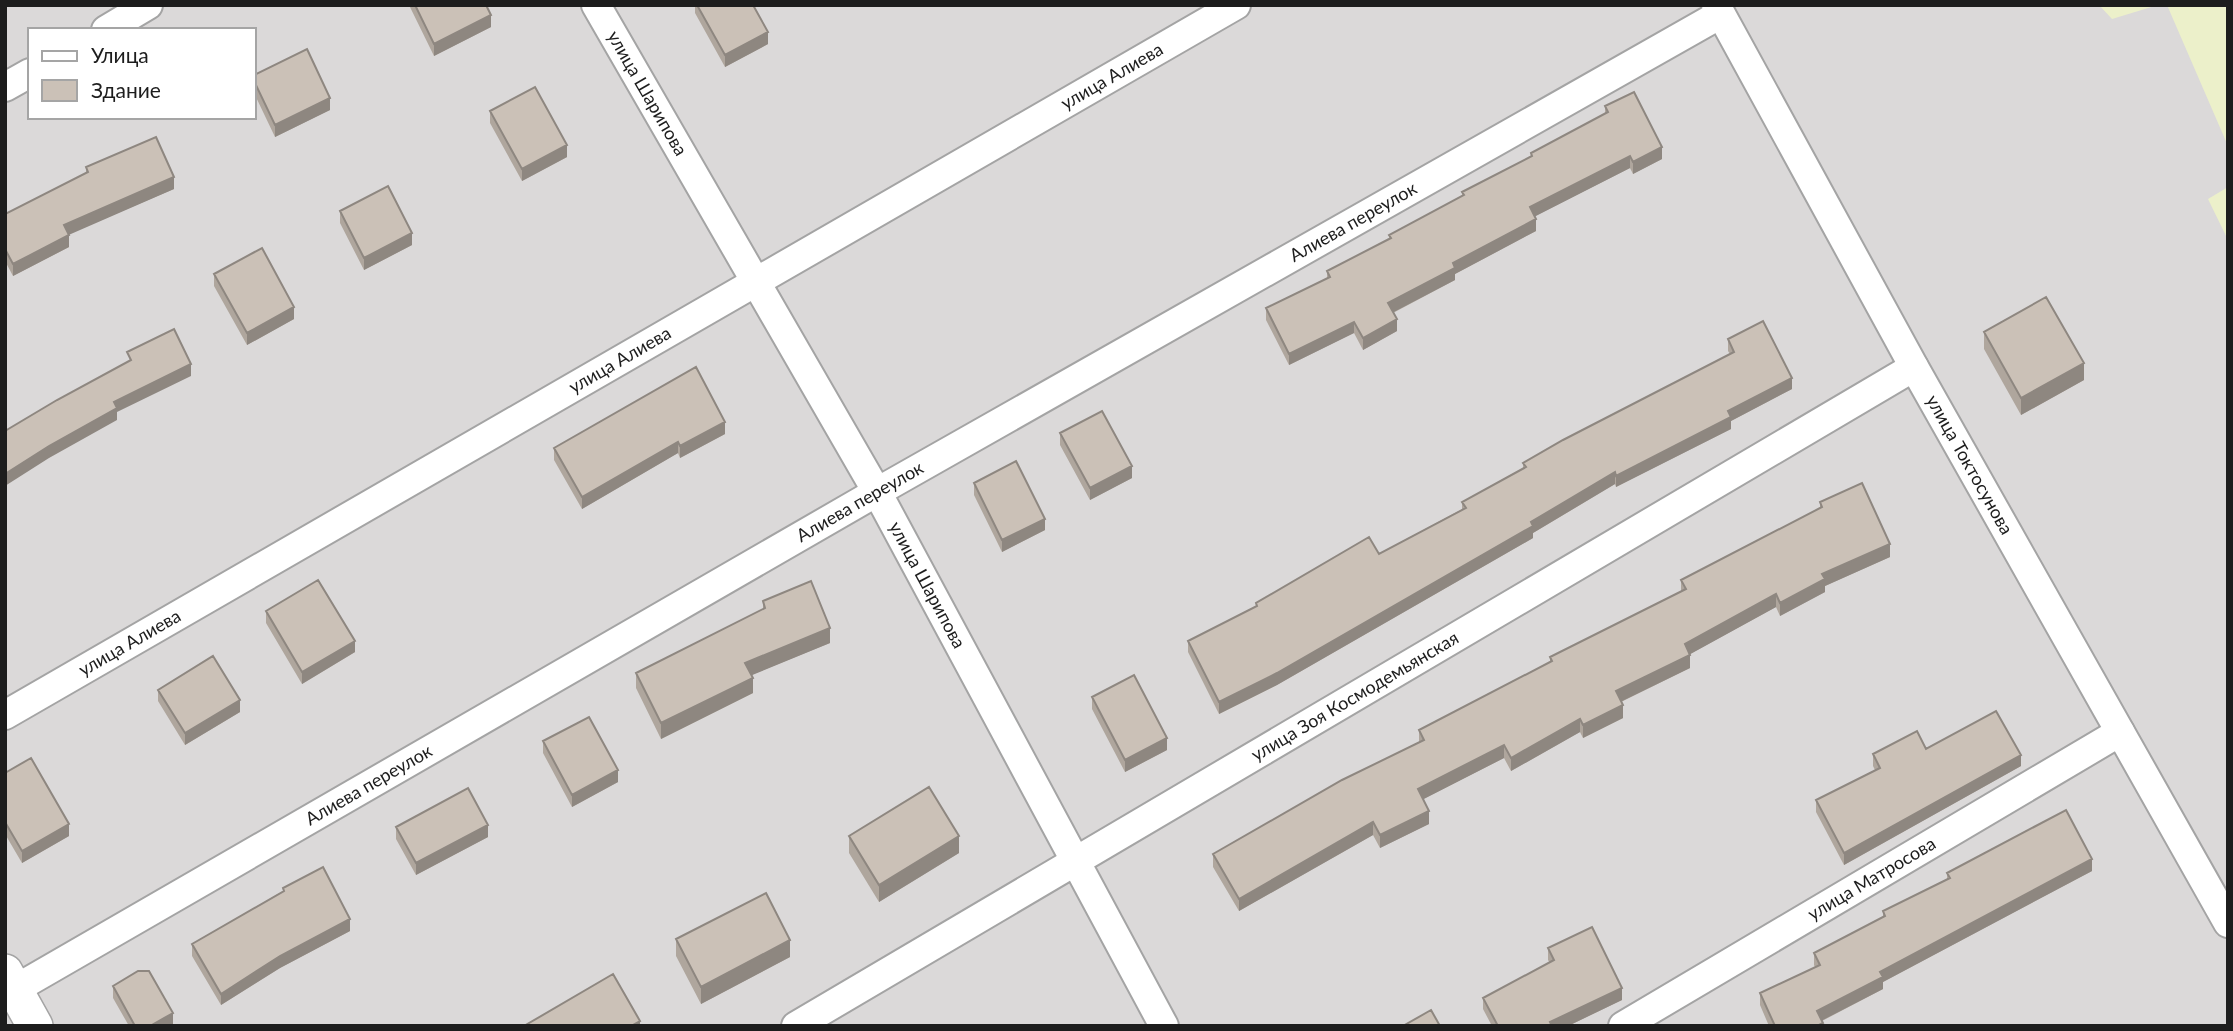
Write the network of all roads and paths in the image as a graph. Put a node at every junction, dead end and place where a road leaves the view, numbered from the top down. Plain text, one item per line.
1 (148, 5) edge
2 (596, 5) edge
3 (1236, 5) edge
4 (1717, 10) edge
5 (109, 28) edge
6 (28, 74) edge
7 (5, 87) edge
8 (755, 281) junction
9 (1914, 367) junction
10 (877, 492) junction
11 (5, 715) edge
12 (2120, 732) junction
13 (1074, 862) junction
14 (2228, 923) edge
15 (9, 986) edge
16 (35, 1026) edge
17 (796, 1026) edge
18 (1164, 1026) edge
19 (1623, 1026) edge

1 - 5 street
2 - 8 street, улица Шарипова
3 - 8 street, улица Алиева
4 - 9 street, улица Токтосунова
4 - 10 street, Алиева переулок
6 - 7 street
8 - 10 street, улица Шарипова
8 - 11 street, улица Алиева
9 - 12 street, улица Токтосунова
9 - 13 street, улица Зоя Космодемьянская
10 - 13 street, улица Шарипова
10 - 15 street, Алиева переулок
12 - 14 street, улица Токтосунова
12 - 19 street, улица Матросова
13 - 17 street, улица Зоя Космодемьянская
13 - 18 street, улица Шарипова
15 - 16 street

